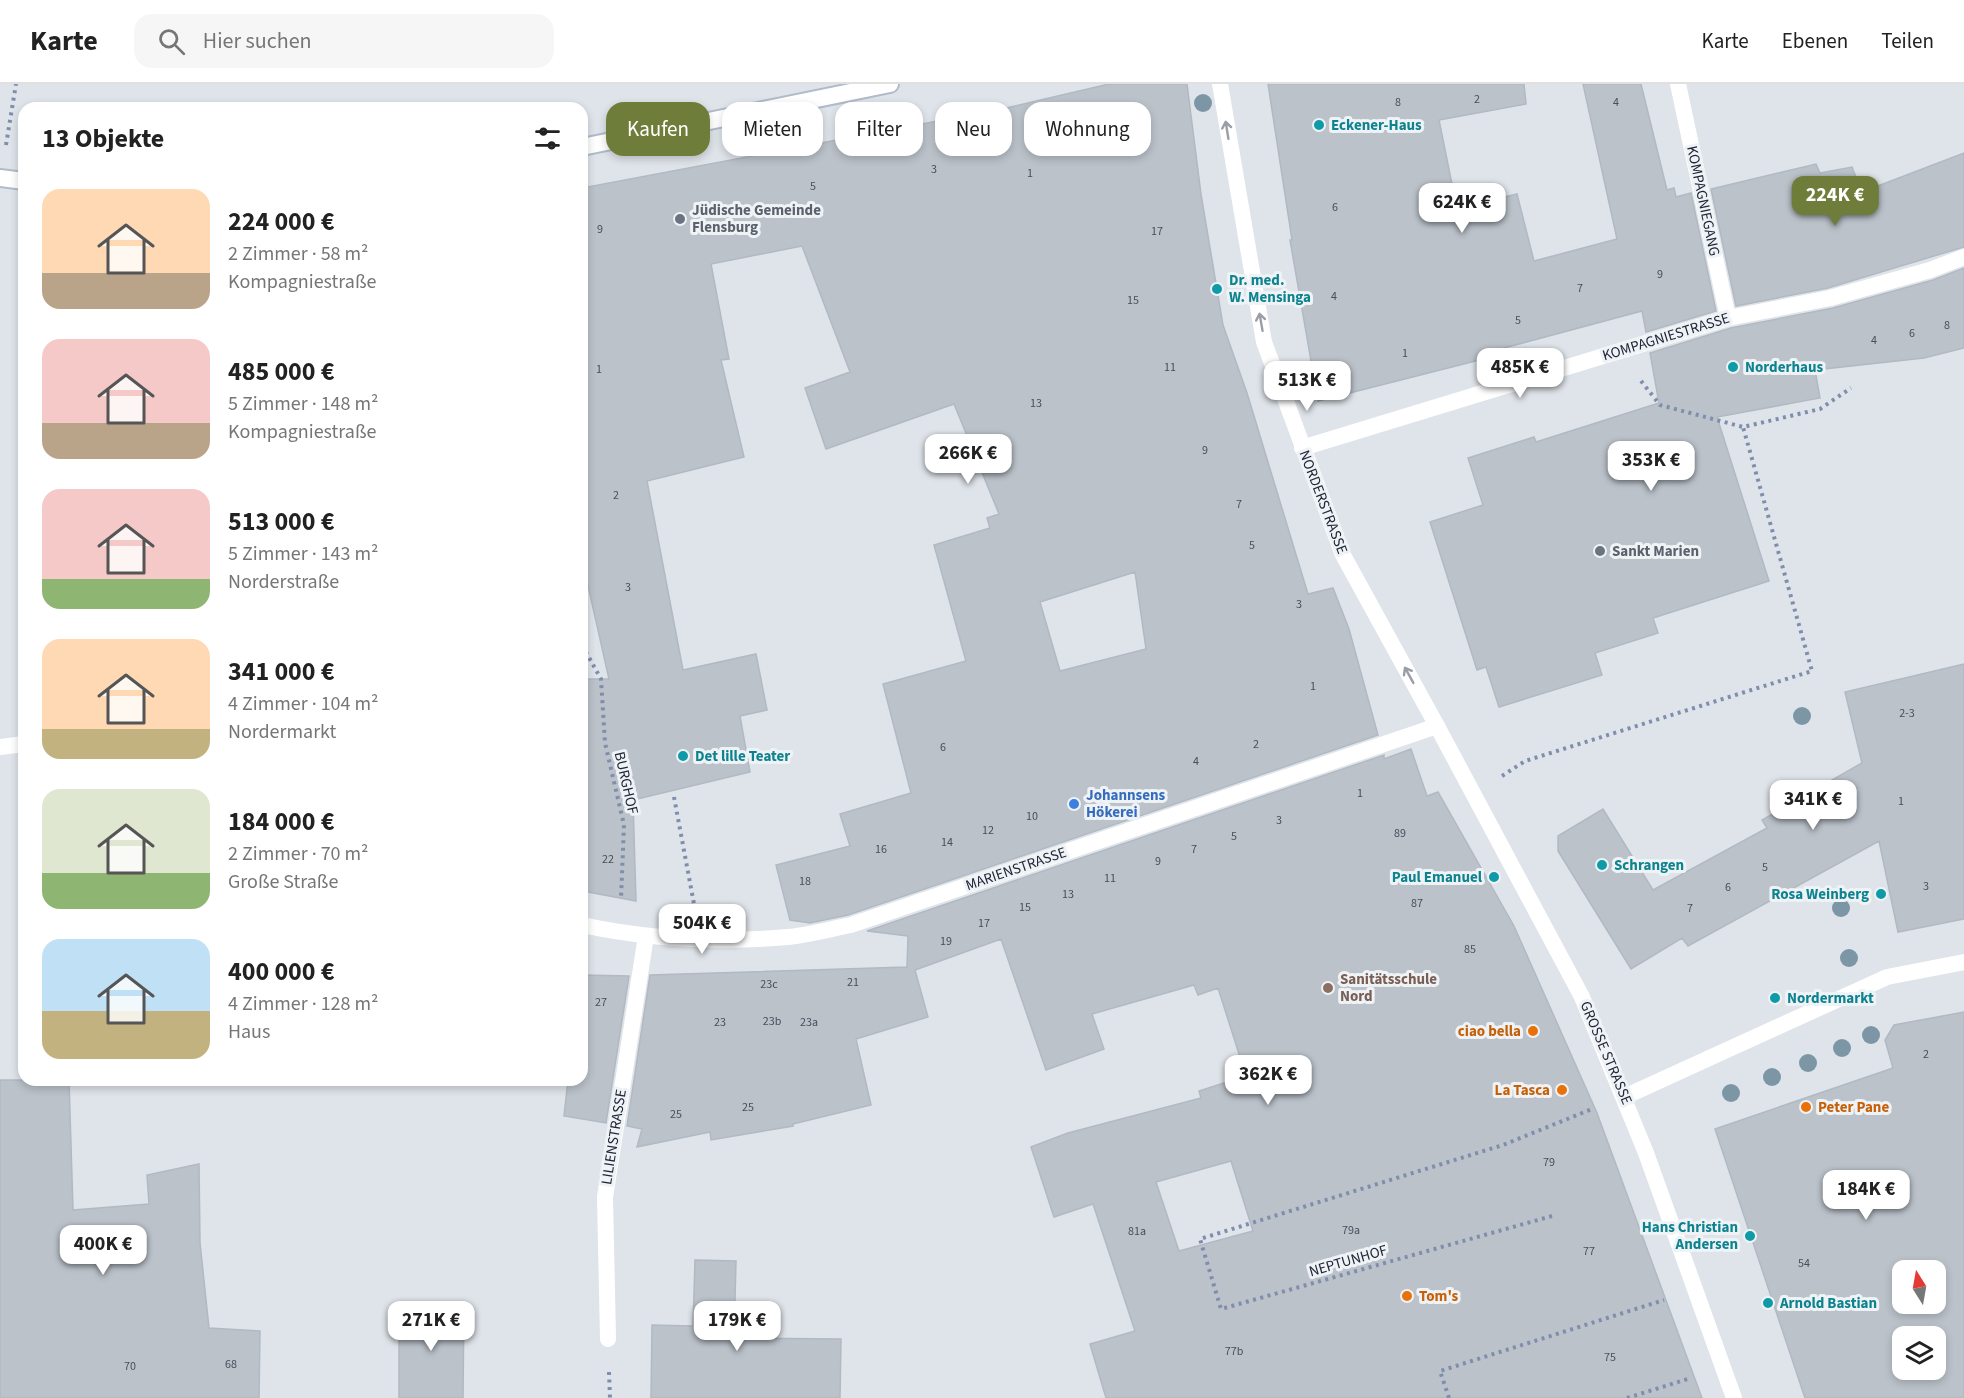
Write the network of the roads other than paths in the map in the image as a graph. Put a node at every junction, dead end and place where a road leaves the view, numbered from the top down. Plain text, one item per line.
1 (890, 84) edge
2 (1220, 84) edge
3 (1678, 84) edge
4 (588, 146) edge
5 (0, 178) edge
6 (18, 181) edge
7 (1964, 257) edge
8 (1728, 318) junction
9 (1302, 448) junction
10 (1437, 726) junction
11 (18, 745) edge
12 (0, 747) edge
13 (588, 926) edge
14 (646, 936) junction
15 (1964, 962) edge
16 (1624, 1097) junction
17 (608, 1339) dead end
18 (1734, 1398) edge

1 - 4 street
9 -> 2 street, NORDERSTRASSE
3 - 8 street, KOMPAGNIEGANG
5 - 6 street
7 - 8 street, KOMPAGNIESTRASSE
8 - 9 street, KOMPAGNIESTRASSE
10 -> 9 street, NORDERSTRASSE
10 - 14 street, MARIENSTRASSE
10 - 16 street, GROSSE STRASSE
11 - 12 street
13 - 14 street, MARIENSTRASSE
14 - 17 street, LILIENSTRASSE
15 - 16 street
16 - 18 street, GROSSE STRASSE

